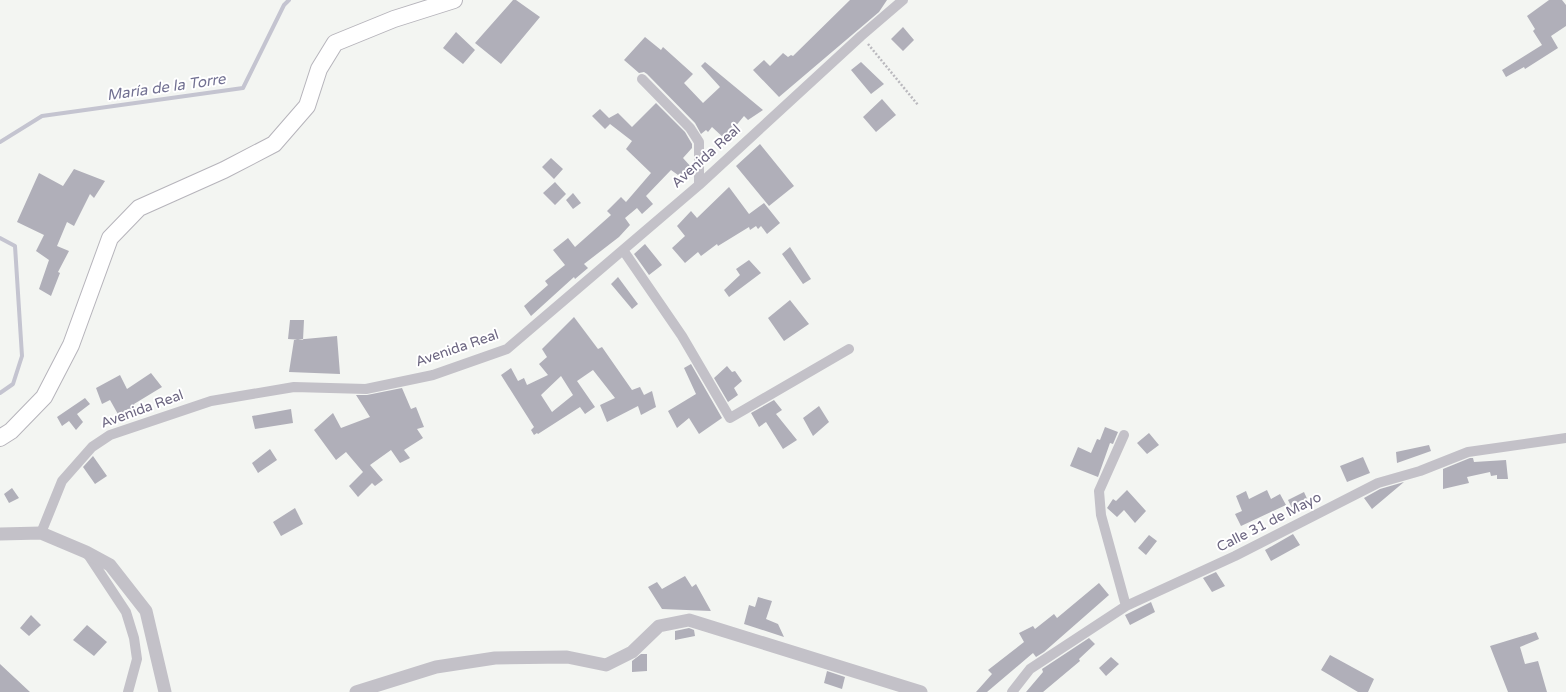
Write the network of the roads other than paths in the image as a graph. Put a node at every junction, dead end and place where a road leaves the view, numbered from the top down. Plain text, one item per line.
1 (454, 0) edge
2 (903, 0) edge
3 (642, 79) dead end
4 (699, 185) junction
5 (623, 250) junction
6 (849, 349) dead end
7 (1124, 435) dead end
8 (0, 438) edge
9 (1566, 438) edge
10 (41, 533) junction
11 (0, 534) edge
12 (86, 552) junction
13 (1126, 606) junction
14 (128, 692) edge
15 (165, 692) edge
16 (356, 692) edge
17 (921, 692) edge
18 (1012, 692) edge

1 - 8 main road
2 - 4 street, Avenida Real
3 - 4 street
4 - 5 street, Avenida Real
5 - 6 street
5 - 10 street, Avenida Real
7 - 13 street
9 - 13 street, Calle 31 de Mayo
10 - 11 street
10 - 12 street
12 - 14 street
12 - 15 street
13 - 18 street, Calle 31 de Mayo
16 - 17 street

